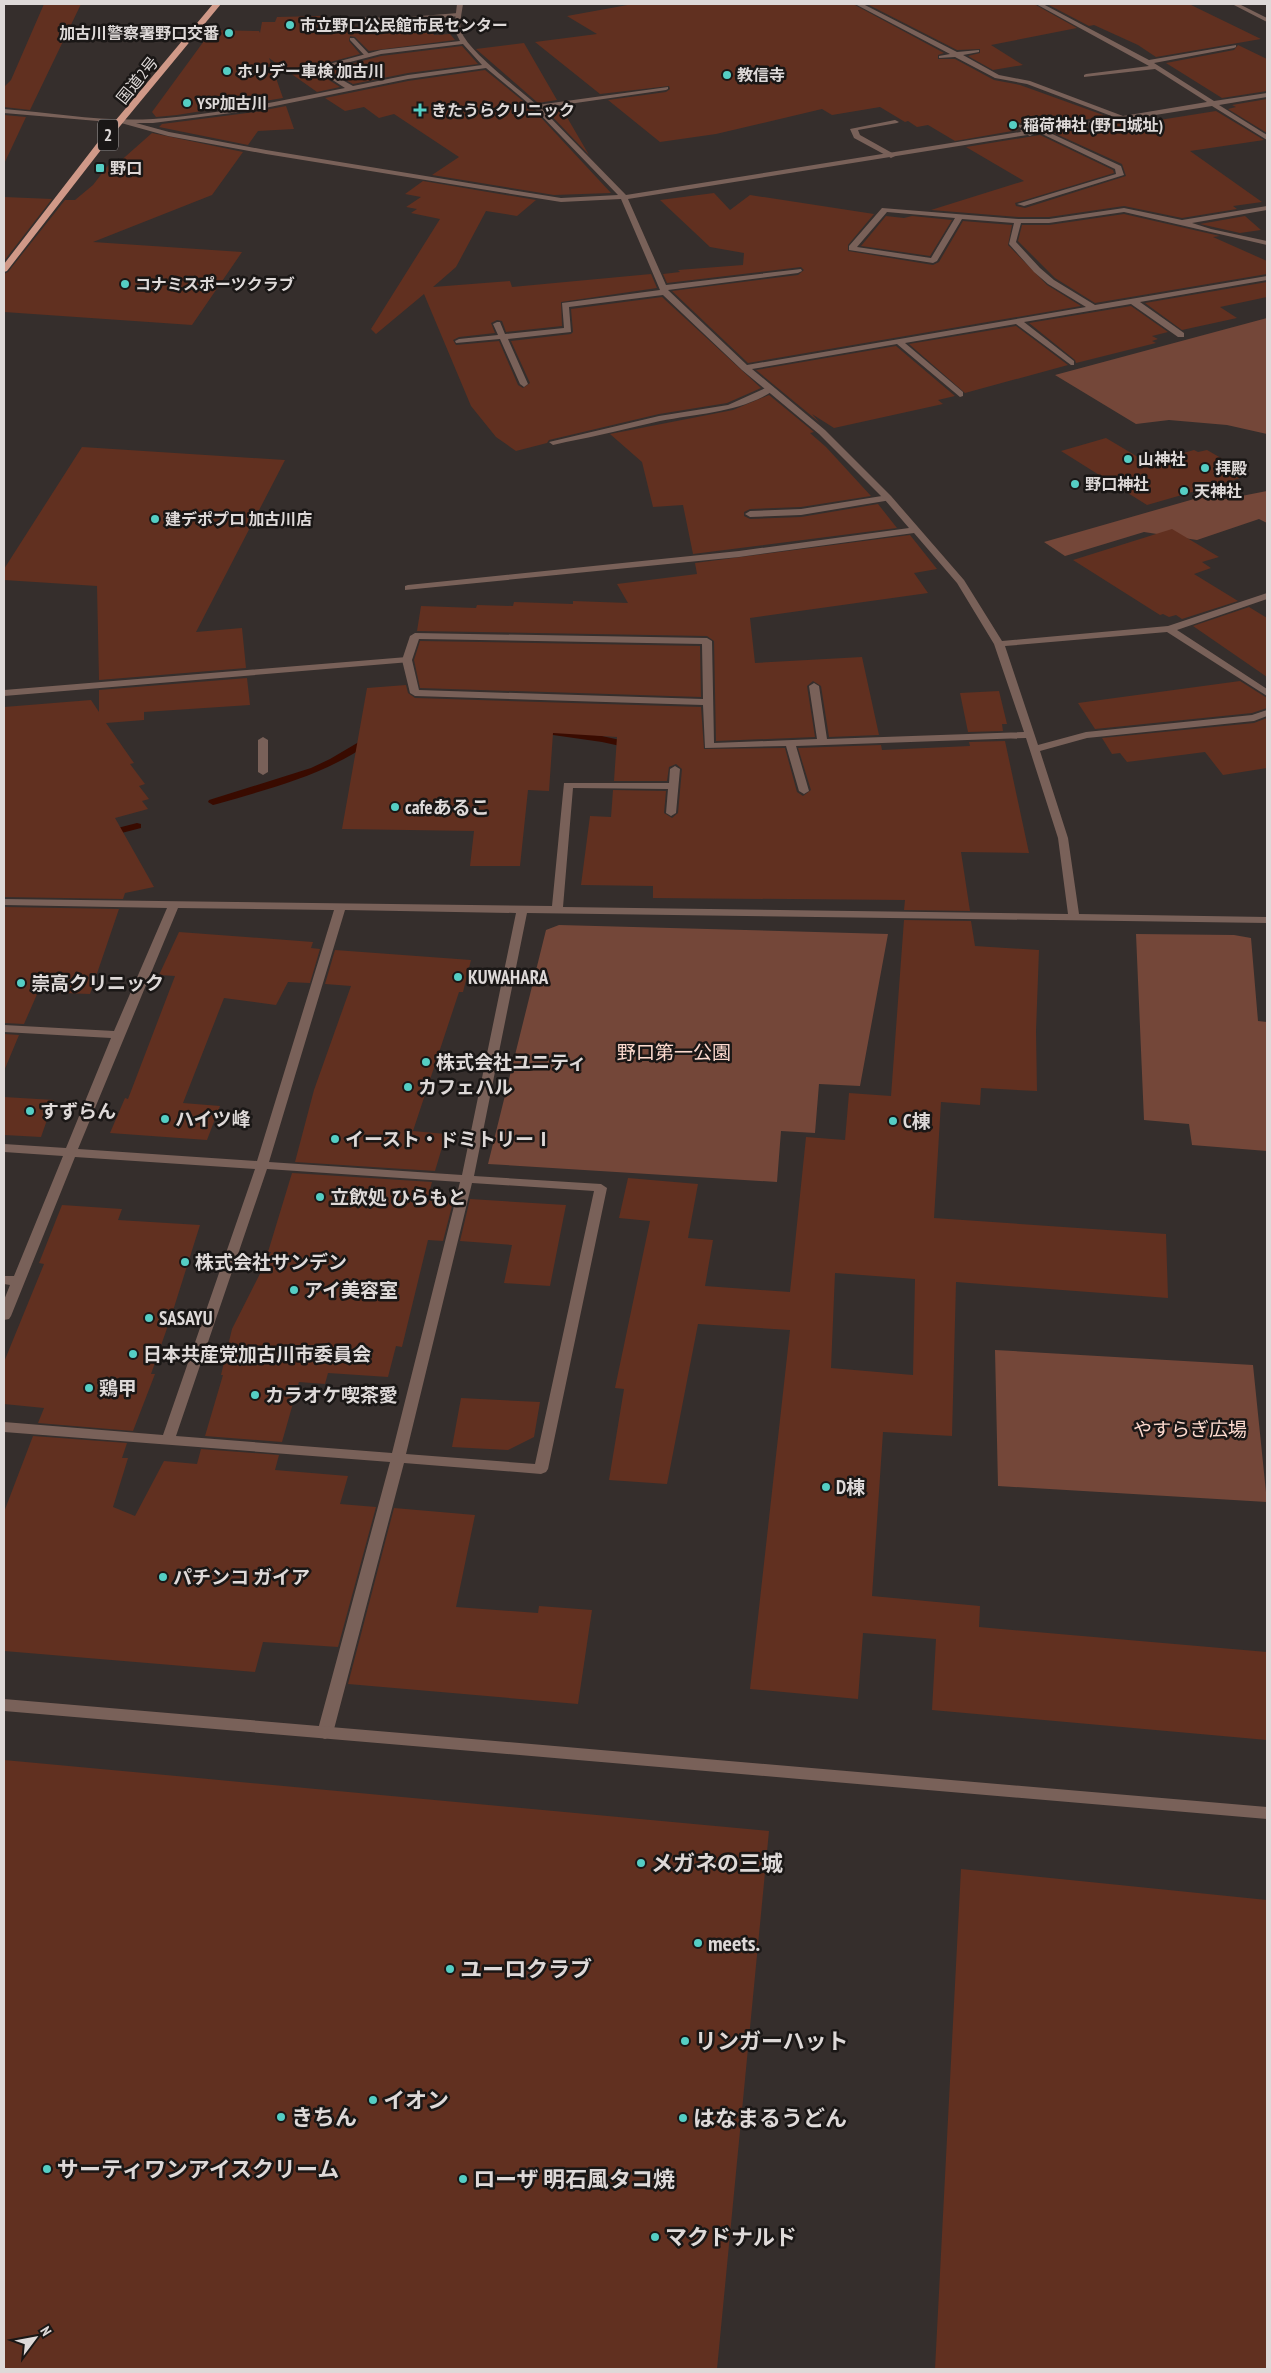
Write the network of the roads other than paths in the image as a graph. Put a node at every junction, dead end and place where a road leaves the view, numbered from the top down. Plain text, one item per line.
1 (217, 4) edge
2 (460, 4) edge
3 (858, 4) edge
4 (1040, 4) edge
5 (1235, 4) edge
6 (458, 15) junction
7 (353, 19) dead end
8 (1267, 20) edge
9 (352, 39) dead end
10 (465, 42) junction
11 (1234, 46) dead end
12 (977, 51) dead end
13 (957, 54) junction
14 (368, 56) junction
15 (941, 57) dead end
16 (1148, 62) junction
17 (488, 66) junction
18 (1156, 66) junction
19 (1086, 76) dead end
20 (351, 88) junction
21 (666, 88) dead end
22 (1267, 95) edge
23 (1212, 104) junction
24 (536, 106) junction
25 (4, 112) edge
26 (1124, 118) junction
27 (121, 121) junction
28 (895, 122) dead end
29 (1019, 125) dead end
30 (1043, 132) junction
31 (1030, 134) junction
32 (1267, 138) edge
33 (891, 156) junction
34 (624, 197) junction
35 (1021, 204) dead end
36 (1267, 208) edge
37 (959, 218) junction
38 (1018, 221) junction
39 (1182, 222) junction
40 (1267, 243) edge
41 (4, 268) edge
42 (798, 271) dead end
43 (1267, 278) edge
44 (664, 290) junction
45 (1134, 302) junction
46 (1095, 309) junction
47 (1019, 322) junction
48 (497, 324) dead end
49 (1181, 335) dead end
50 (503, 337) junction
51 (459, 342) dead end
52 (900, 342) junction
53 (1071, 363) dead end
54 (745, 368) junction
55 (524, 384) dead end
56 (770, 389) junction
57 (960, 394) dead end
58 (553, 442) dead end
59 (888, 498) junction
60 (750, 514) dead end
61 (917, 530) junction
62 (408, 588) dead end
63 (1267, 596) edge
64 (1170, 629) junction
65 (999, 644) junction
66 (407, 660) junction
67 (814, 686) dead end
68 (1267, 693) edge
69 (4, 694) edge
70 (709, 702) junction
71 (1267, 713) edge
72 (1030, 735) junction
73 (263, 740) dead end
74 (823, 742) junction
75 (790, 744) junction
76 (1035, 749) junction
77 (675, 769) dead end
78 (263, 772) dead end
79 (673, 786) junction
80 (804, 792) dead end
81 (671, 813) dead end
82 (4, 902) edge
83 (175, 903) junction
84 (341, 906) junction
85 (522, 910) junction
86 (557, 910) junction
87 (1074, 917) junction
88 (1267, 920) edge
89 (4, 1028) edge
90 (118, 1035) junction
91 (4, 1148) edge
92 (71, 1152) junction
93 (262, 1166) junction
94 (467, 1179) junction
95 (4, 1280) edge
96 (18, 1281) junction
97 (4, 1316) edge
98 (4, 1427) edge
99 (168, 1439) junction
100 (398, 1458) junction
101 (4, 1705) edge
102 (325, 1733) junction
103 (1267, 1813) edge

1 - 27 highway, 国道2号 / 2
2 - 6 street
3 - 13 street
4 - 16 street
5 - 8 street
6 - 7 street
6 - 10 street
9 - 14 street
10 - 14 street
10 - 17 street
11 - 16 street
12 - 13 street
13 - 15 street
13 - 26 street
14 - 20 street
16 - 18 street
17 - 20 street
17 - 24 street
18 - 19 street
18 - 23 street
20 - 27 street
21 - 24 street
22 - 23 street
23 - 26 street
23 - 32 street
24 - 34 street
25 - 27 street
26 - 30 street
27 - 34 street
27 - 41 highway, 国道2号 / 2
28 - 33 street
29 - 31 street
30 - 31 street
30 - 35 street
31 - 33 street
33 - 34 street
34 - 44 street
36 - 39 street
37 - 37 street
37 - 38 street
38 - 39 street
38 - 46 street
39 - 40 street
42 - 44 street
43 - 45 street
44 - 50 street
44 - 54 street
45 - 46 street
45 - 49 street
46 - 47 street
47 - 52 street
47 - 53 street
48 - 50 street
50 - 51 street
50 - 55 street
52 - 54 street
52 - 57 street
54 - 56 street
56 - 58 street
56 - 59 street
59 - 60 street
59 - 61 street
61 - 62 street
61 - 65 street
63 - 64 street
64 - 65 street
64 - 68 street
65 - 72 street
66 - 69 street
66 - 70 street
66 - 70 street
67 - 74 street
70 - 75 street
71 - 76 street
72 - 74 street
72 - 76 street
73 - 78 street
74 - 75 street
75 - 80 street
76 - 87 street
77 - 79 street
79 - 81 street
79 - 86 street
82 - 83 street
83 - 84 street
83 - 90 street
84 - 85 street
84 - 93 street
85 - 86 street
85 - 94 street
86 - 87 street
87 - 88 street
89 - 90 street
90 - 92 street
91 - 92 street
92 - 93 street
92 - 96 street
93 - 94 street
93 - 99 street
94 - 100 street
94 - 100 street
95 - 96 street
96 - 97 street
98 - 99 street
99 - 100 street
100 - 102 street
101 - 102 street
102 - 103 street

